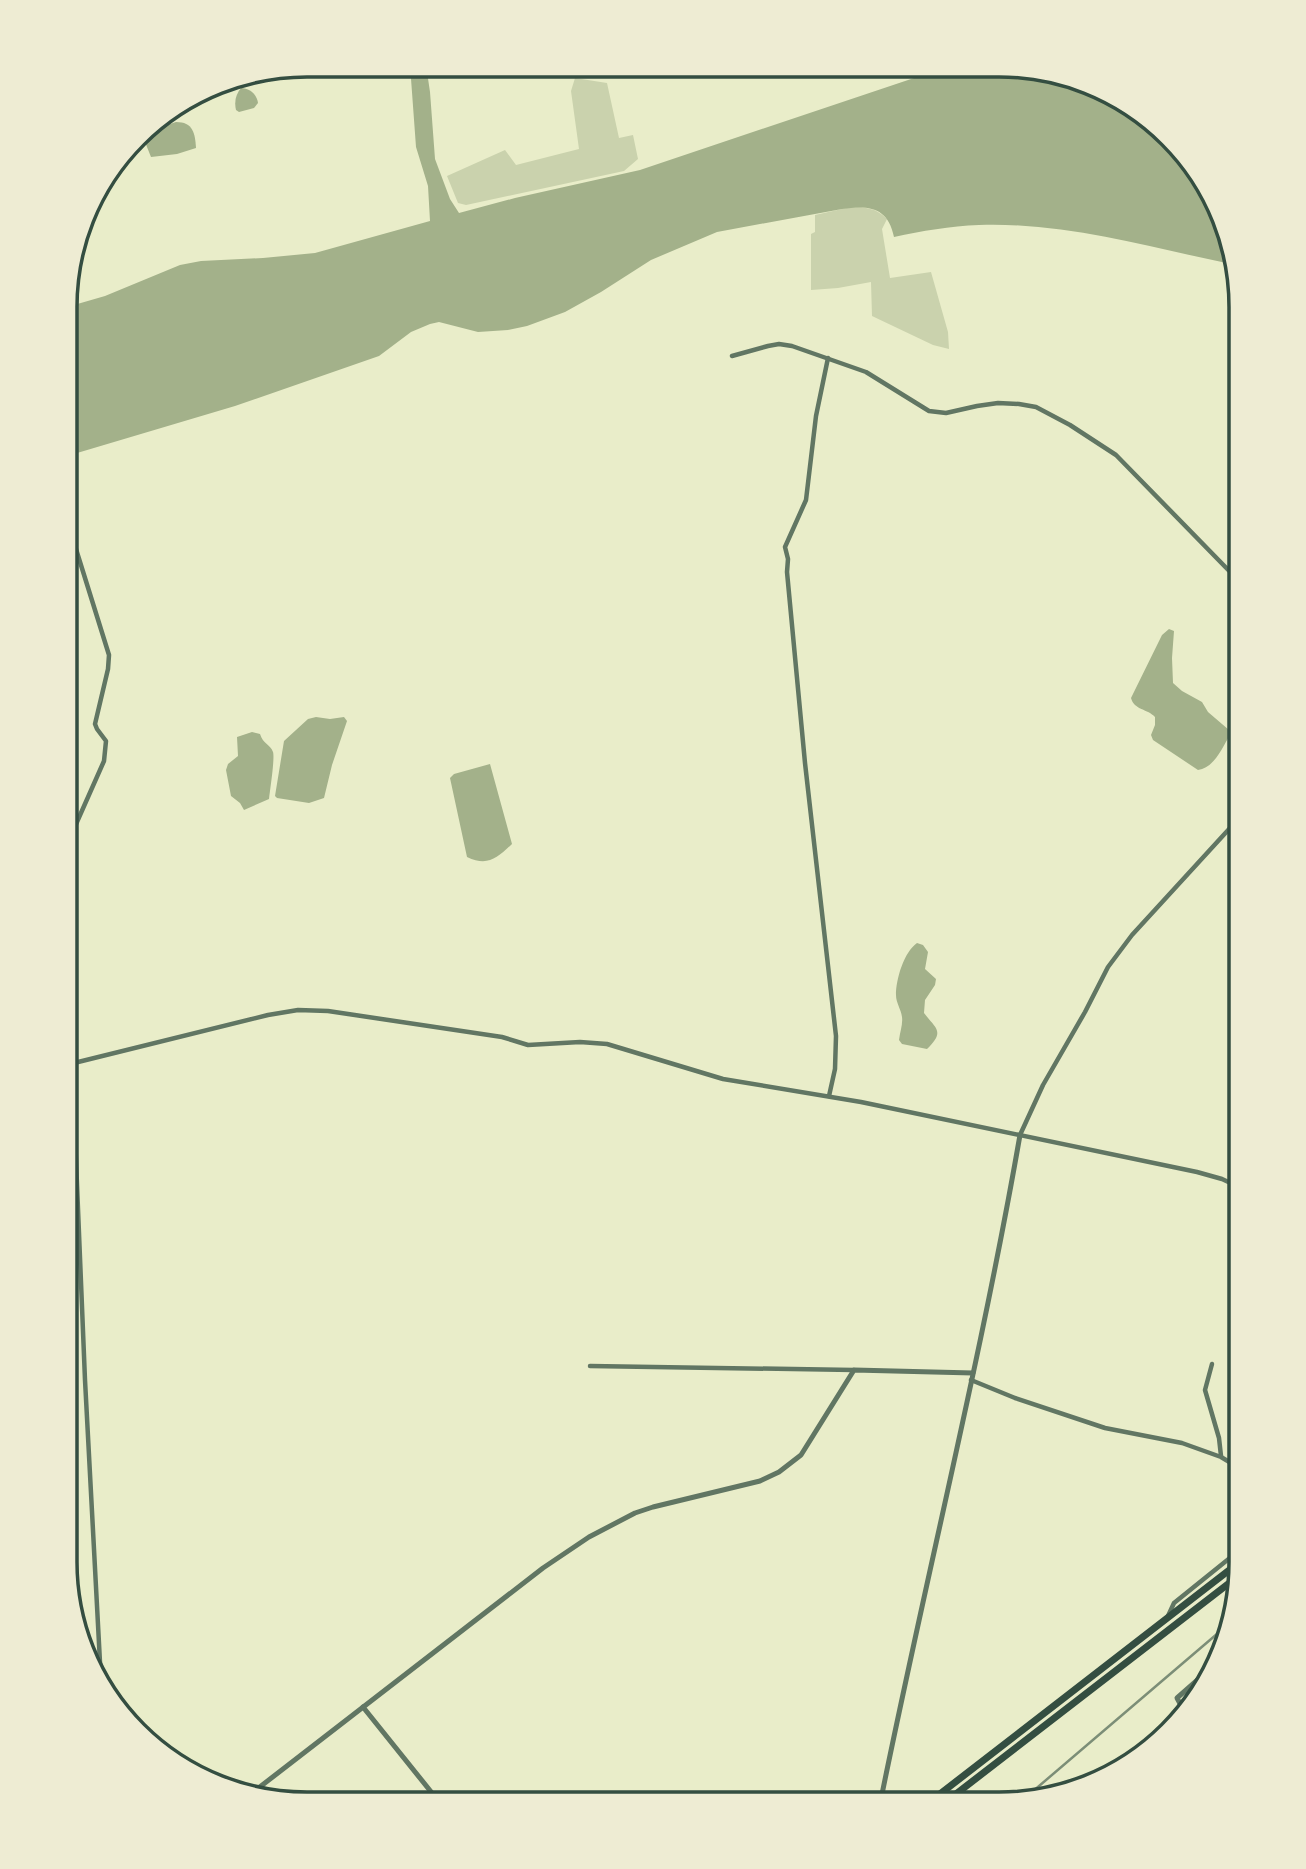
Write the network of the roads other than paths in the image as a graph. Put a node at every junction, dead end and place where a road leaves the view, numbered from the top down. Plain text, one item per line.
1 (732, 356) dead end
2 (828, 358) junction
3 (77, 552) edge
4 (1229, 571) edge
5 (77, 822) edge
6 (1229, 829) edge
7 (77, 1062) edge
8 (829, 1096) junction
9 (1020, 1135) junction
10 (1229, 1182) edge
11 (77, 1185) edge
12 (1212, 1364) dead end
13 (590, 1366) dead end
14 (854, 1370) junction
15 (973, 1373) junction
16 (971, 1380) junction
17 (1221, 1457) junction
18 (1229, 1462) edge
19 (1229, 1559) edge
20 (1229, 1570) edge
21 (1228, 1584) edge
22 (1167, 1619) junction
23 (99, 1659) edge
24 (1194, 1683) edge
25 (1184, 1692) junction
26 (1186, 1696) edge
27 (1180, 1703) edge
28 (363, 1707) junction
29 (261, 1787) edge
30 (431, 1792) edge
31 (882, 1792) edge
32 (943, 1792) edge
33 (959, 1792) edge

1 - 2 street
2 - 4 street
2 - 8 street
3 - 5 street
6 - 9 street
7 - 8 street
8 - 9 street
9 - 10 street
9 - 15 street
11 - 23 street
12 - 17 street
13 - 14 street
14 - 15 street
14 - 28 street
15 - 16 street
16 - 17 street
16 - 31 street
17 - 18 street
19 - 22 street
20 - 22 highway
21 - 33 highway
22 - 32 highway
24 - 25 street
25 - 26 street
25 - 27 street
28 - 29 street
28 - 30 street

